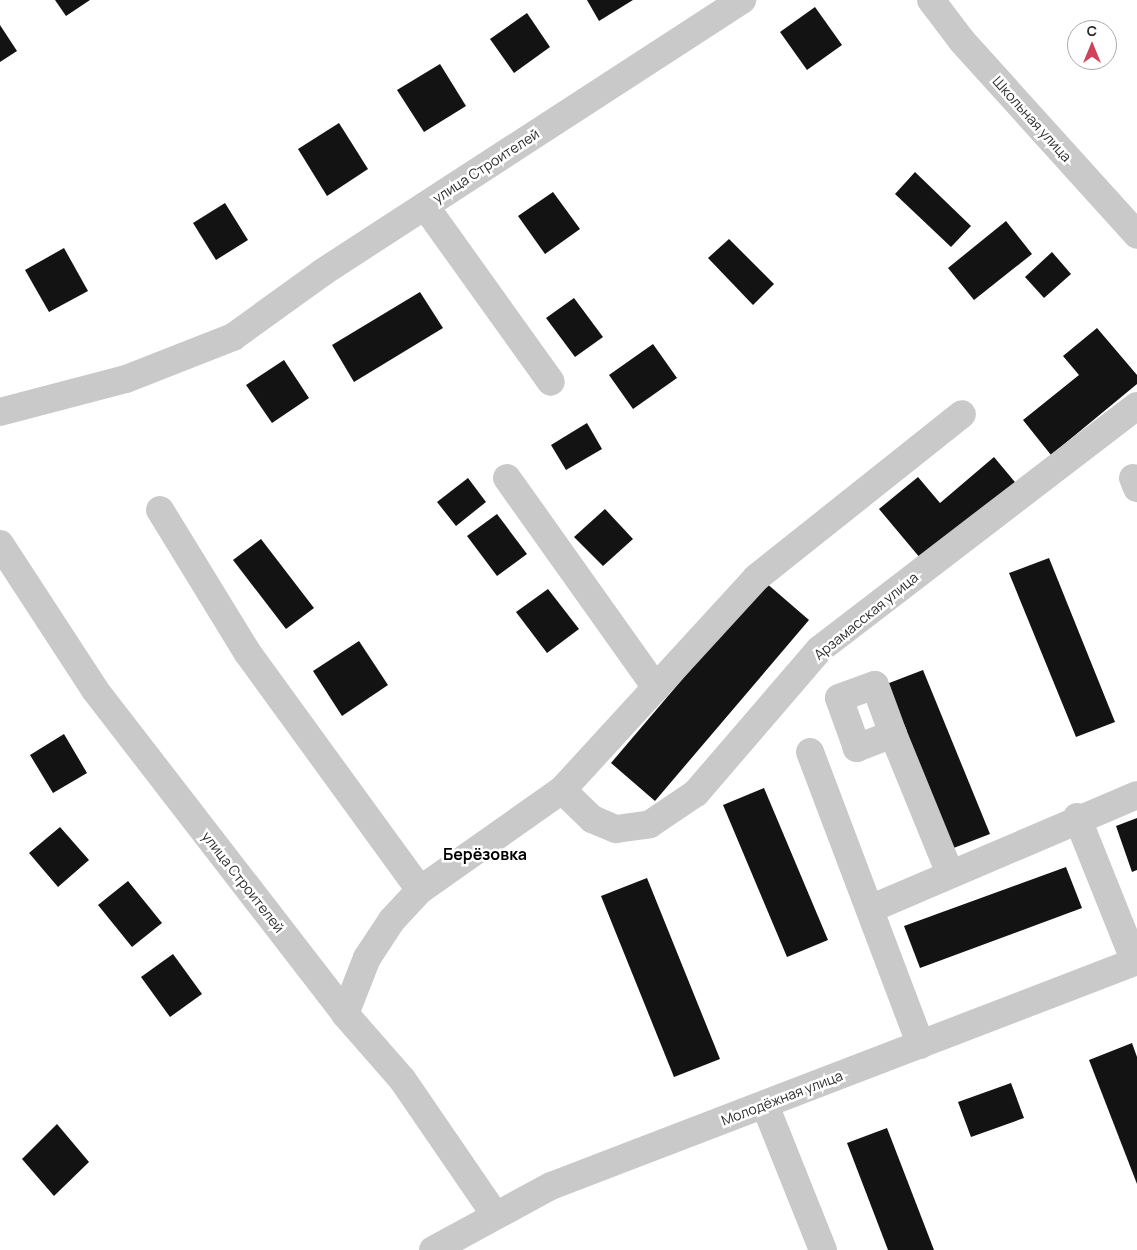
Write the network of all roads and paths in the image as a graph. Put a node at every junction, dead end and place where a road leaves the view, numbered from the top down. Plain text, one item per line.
1 (742, 0) edge
2 (931, 0) edge
3 (425, 206) junction
4 (1137, 235) edge
5 (552, 382) dead end
6 (1137, 406) edge
7 (0, 412) edge
8 (962, 414) dead end
9 (507, 478) dead end
10 (160, 510) dead end
11 (0, 544) edge
12 (656, 688) junction
13 (894, 734) dead end
14 (810, 752) dead end
15 (562, 790) junction
16 (1137, 795) edge
17 (1077, 817) junction
18 (950, 874) junction
19 (420, 890) junction
20 (870, 908) junction
21 (1136, 962) edge
22 (345, 1014) junction
23 (921, 1045) junction
24 (765, 1105) junction
25 (495, 1215) junction
26 (433, 1250) edge
27 (823, 1250) edge

1 - 3 street, улица Строителей
2 - 4 street, Школьная улица
3 - 5 street
3 - 7 street, улица Строителей
6 - 15 street, Арзамасская улица
8 - 12 street
9 - 12 street
10 - 19 street
11 - 22 street, улица Строителей
12 - 15 street
13 - 18 street
14 - 20 street
15 - 19 street
16 - 17 street
17 - 18 street
17 - 21 street
18 - 20 street
19 - 22 street
20 - 23 street
21 - 23 street, Молодёжная улица
22 - 25 street, улица Строителей
23 - 24 street, Молодёжная улица
24 - 25 street, Молодёжная улица
24 - 27 street
25 - 26 street, Молодёжная улица

